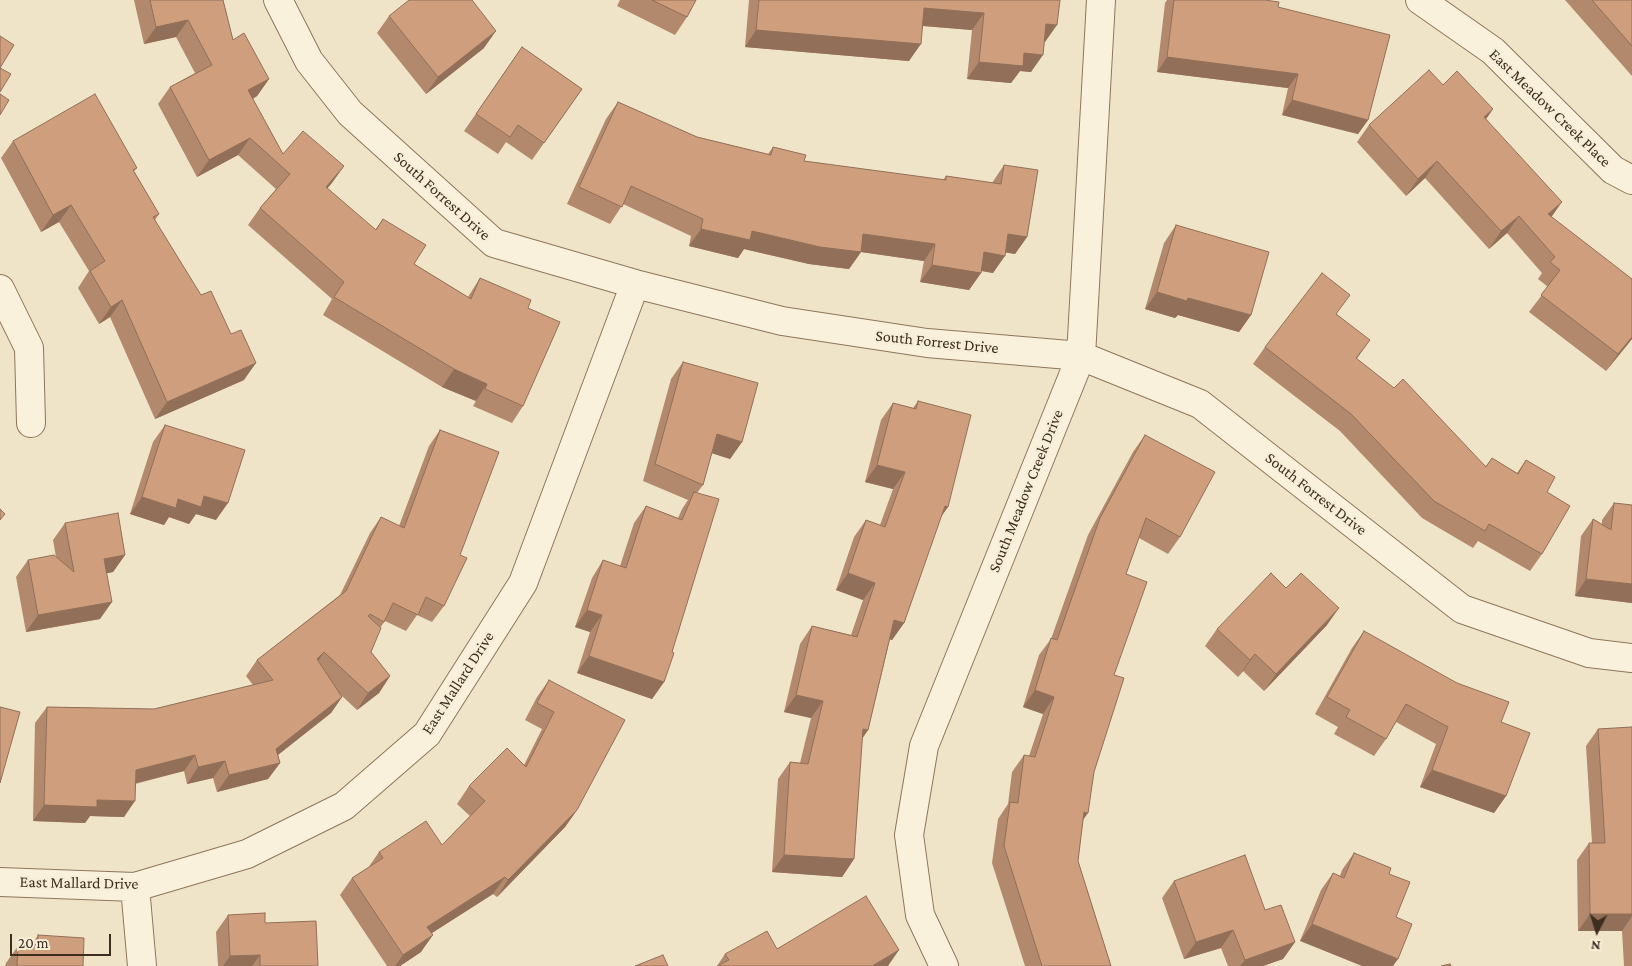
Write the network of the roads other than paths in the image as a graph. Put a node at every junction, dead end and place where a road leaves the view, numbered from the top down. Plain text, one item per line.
1 (278, 0) edge
2 (1102, 0) edge
3 (1420, 0) edge
4 (1632, 180) edge
5 (635, 284) junction
6 (0, 289) edge
7 (1081, 356) junction
8 (31, 423) dead end
9 (1632, 658) edge
10 (0, 882) edge
11 (135, 887) junction
12 (142, 966) edge
13 (944, 966) edge

1 - 5 street, South Forrest Drive
2 - 7 street, South Meadow Creek Drive
3 - 4 street, East Meadow Creek Place
5 - 7 street, South Forrest Drive
5 - 11 street, East Mallard Drive
6 - 8 street
7 - 9 street, South Forrest Drive
7 - 13 street, South Meadow Creek Drive
10 - 11 street, East Mallard Drive
11 - 12 street

